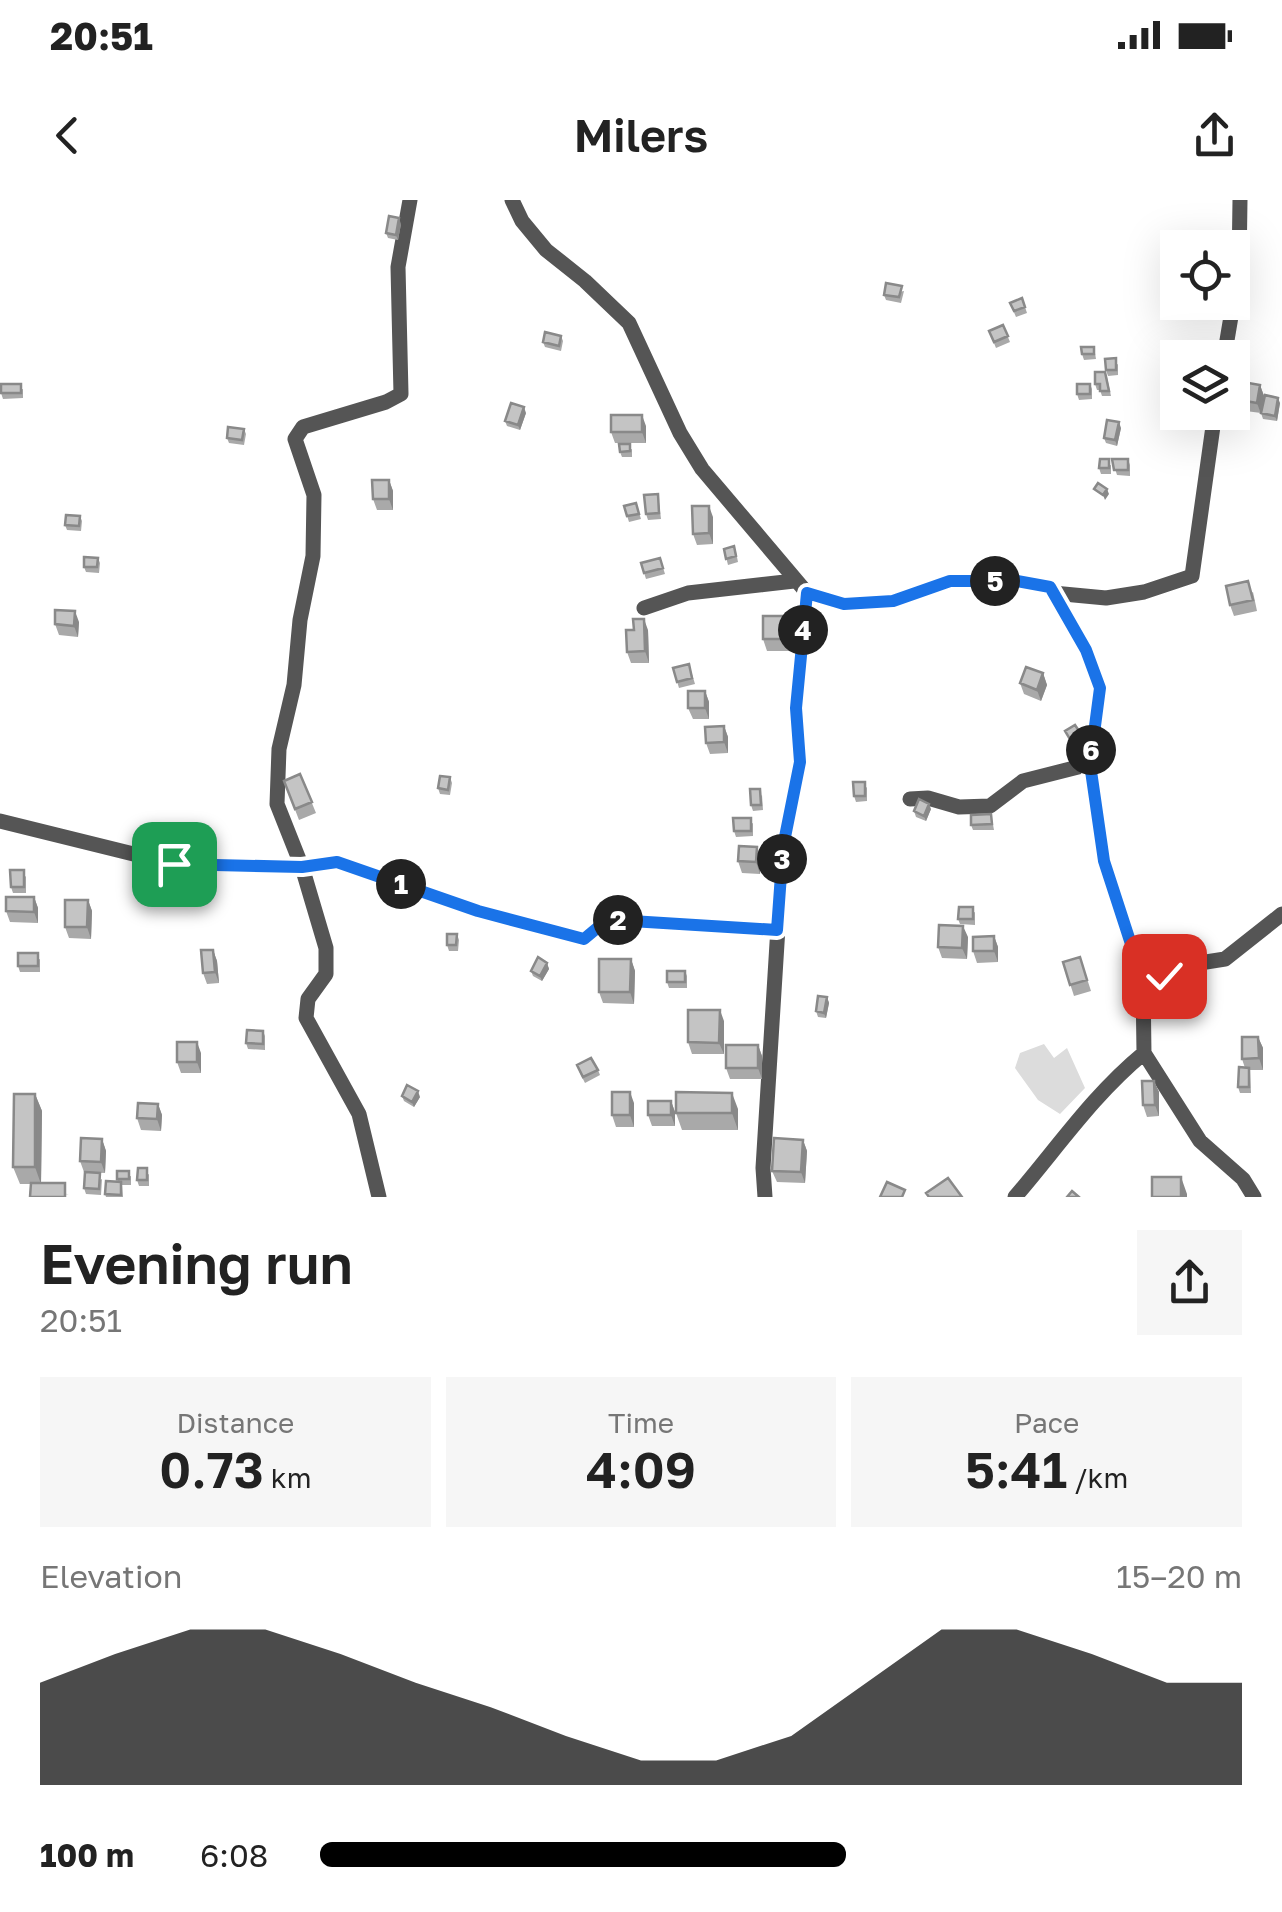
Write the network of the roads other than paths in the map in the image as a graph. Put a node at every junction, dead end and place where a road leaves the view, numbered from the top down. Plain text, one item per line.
1 (410, 200) edge
2 (512, 200) edge
3 (1240, 200) edge
4 (1227, 340) edge
5 (1212, 430) edge
6 (801, 587) junction
7 (1053, 592) junction
8 (644, 608) dead end
9 (1090, 764) junction
10 (910, 799) dead end
11 (0, 820) edge
12 (302, 867) junction
13 (1282, 914) edge
14 (777, 930) junction
15 (1143, 1002) junction
16 (1144, 1053) junction
17 (379, 1197) edge
18 (765, 1197) edge
19 (1015, 1197) edge
20 (1254, 1197) edge

1 - 12 street
2 - 6 street
3 - 4 street
5 - 7 street
6 - 7 street
6 - 8 street
6 - 14 street
7 - 9 street
9 - 10 street
9 - 15 street
11 - 12 street
12 - 14 street
12 - 17 street
13 - 15 street
14 - 18 street
15 - 16 street
16 - 19 street
16 - 20 street

